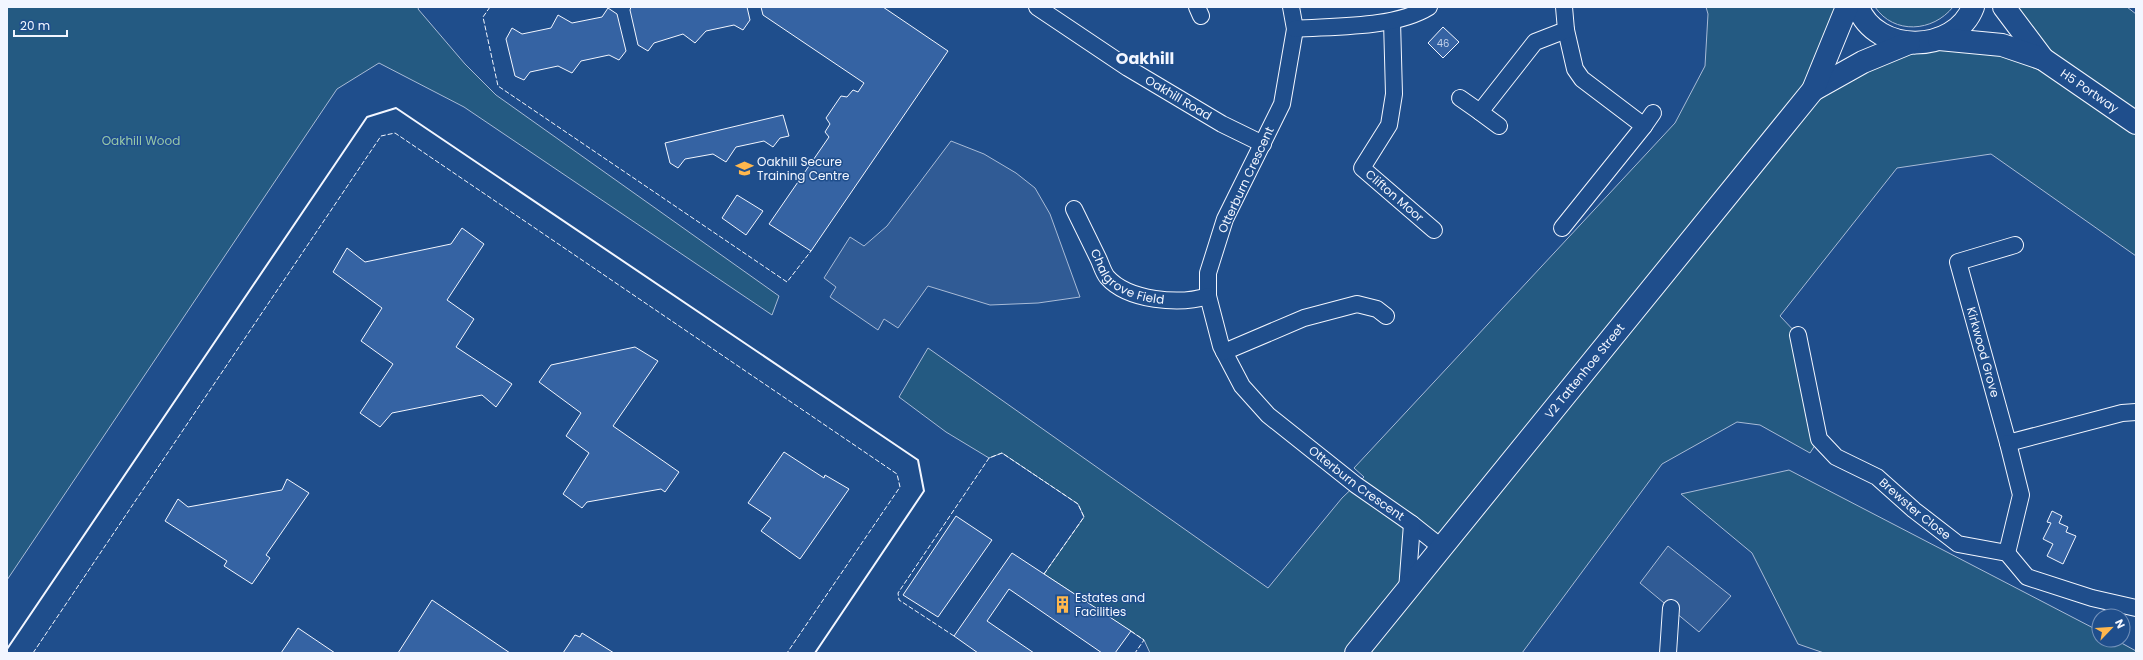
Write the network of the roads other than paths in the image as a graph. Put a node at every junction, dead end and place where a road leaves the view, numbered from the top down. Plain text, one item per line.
1 (1037, 7) edge
2 (1291, 7) edge
3 (1429, 7) edge
4 (1564, 7) edge
5 (1846, 7) edge
6 (1858, 7) edge
7 (1973, 7) edge
8 (2004, 7) edge
9 (1392, 21) junction
10 (1295, 28) junction
11 (1566, 30) junction
12 (1939, 39) junction
13 (1909, 43) junction
14 (2043, 59) junction
15 (1813, 90) junction
16 (1460, 98) dead end
17 (1480, 112) junction
18 (1653, 113) dead end
19 (2136, 123) edge
20 (1499, 126) dead end
21 (1644, 126) junction
22 (1263, 144) junction
23 (1074, 209) dead end
24 (1562, 228) dead end
25 (1434, 230) dead end
26 (2015, 245) dead end
27 (1208, 296) junction
28 (1386, 316) dead end
29 (1798, 335) dead end
30 (1224, 352) junction
31 (2136, 412) edge
32 (2008, 443) junction
33 (1412, 524) junction
34 (1441, 547) junction
35 (2007, 553) junction
36 (1407, 590) junction
37 (1671, 608) dead end
38 (2136, 608) edge
39 (1356, 653) edge
40 (1668, 653) edge

1 - 22 street, Oakhill Road
2 - 10 street, Otterburn Crescent
3 - 9 street
4 - 11 street
5 - 15 street, V2 Tattenhoe Street
6 - 13 street
7 - 12 street
8 - 14 street, H5 Portway
9 - 10 street
9 - 25 street, Clifton Moor
10 - 22 street, Otterburn Crescent
11 - 17 street
11 - 21 street
12 - 13 street
12 - 14 street, H5 Portway
13 - 15 street, V2 Tattenhoe Street
14 - 19 street, H5 Portway
15 - 34 street, V2 Tattenhoe Street
16 - 17 street
17 - 20 street
18 - 21 street
21 - 24 street
22 - 27 street, Otterburn Crescent
23 - 27 street, Chalgrove Field
26 - 32 street, Kirkwood Grove
27 - 30 street, Otterburn Crescent
28 - 30 street
29 - 35 street, Brewster Close
30 - 33 street, Otterburn Crescent
31 - 32 street
32 - 35 street, Kirkwood Grove
33 - 34 street, Otterburn Crescent
33 - 36 street, Otterburn Crescent
34 - 36 street, V2 Tattenhoe Street
35 - 38 street
36 - 39 street, V2 Tattenhoe Street
37 - 40 street

